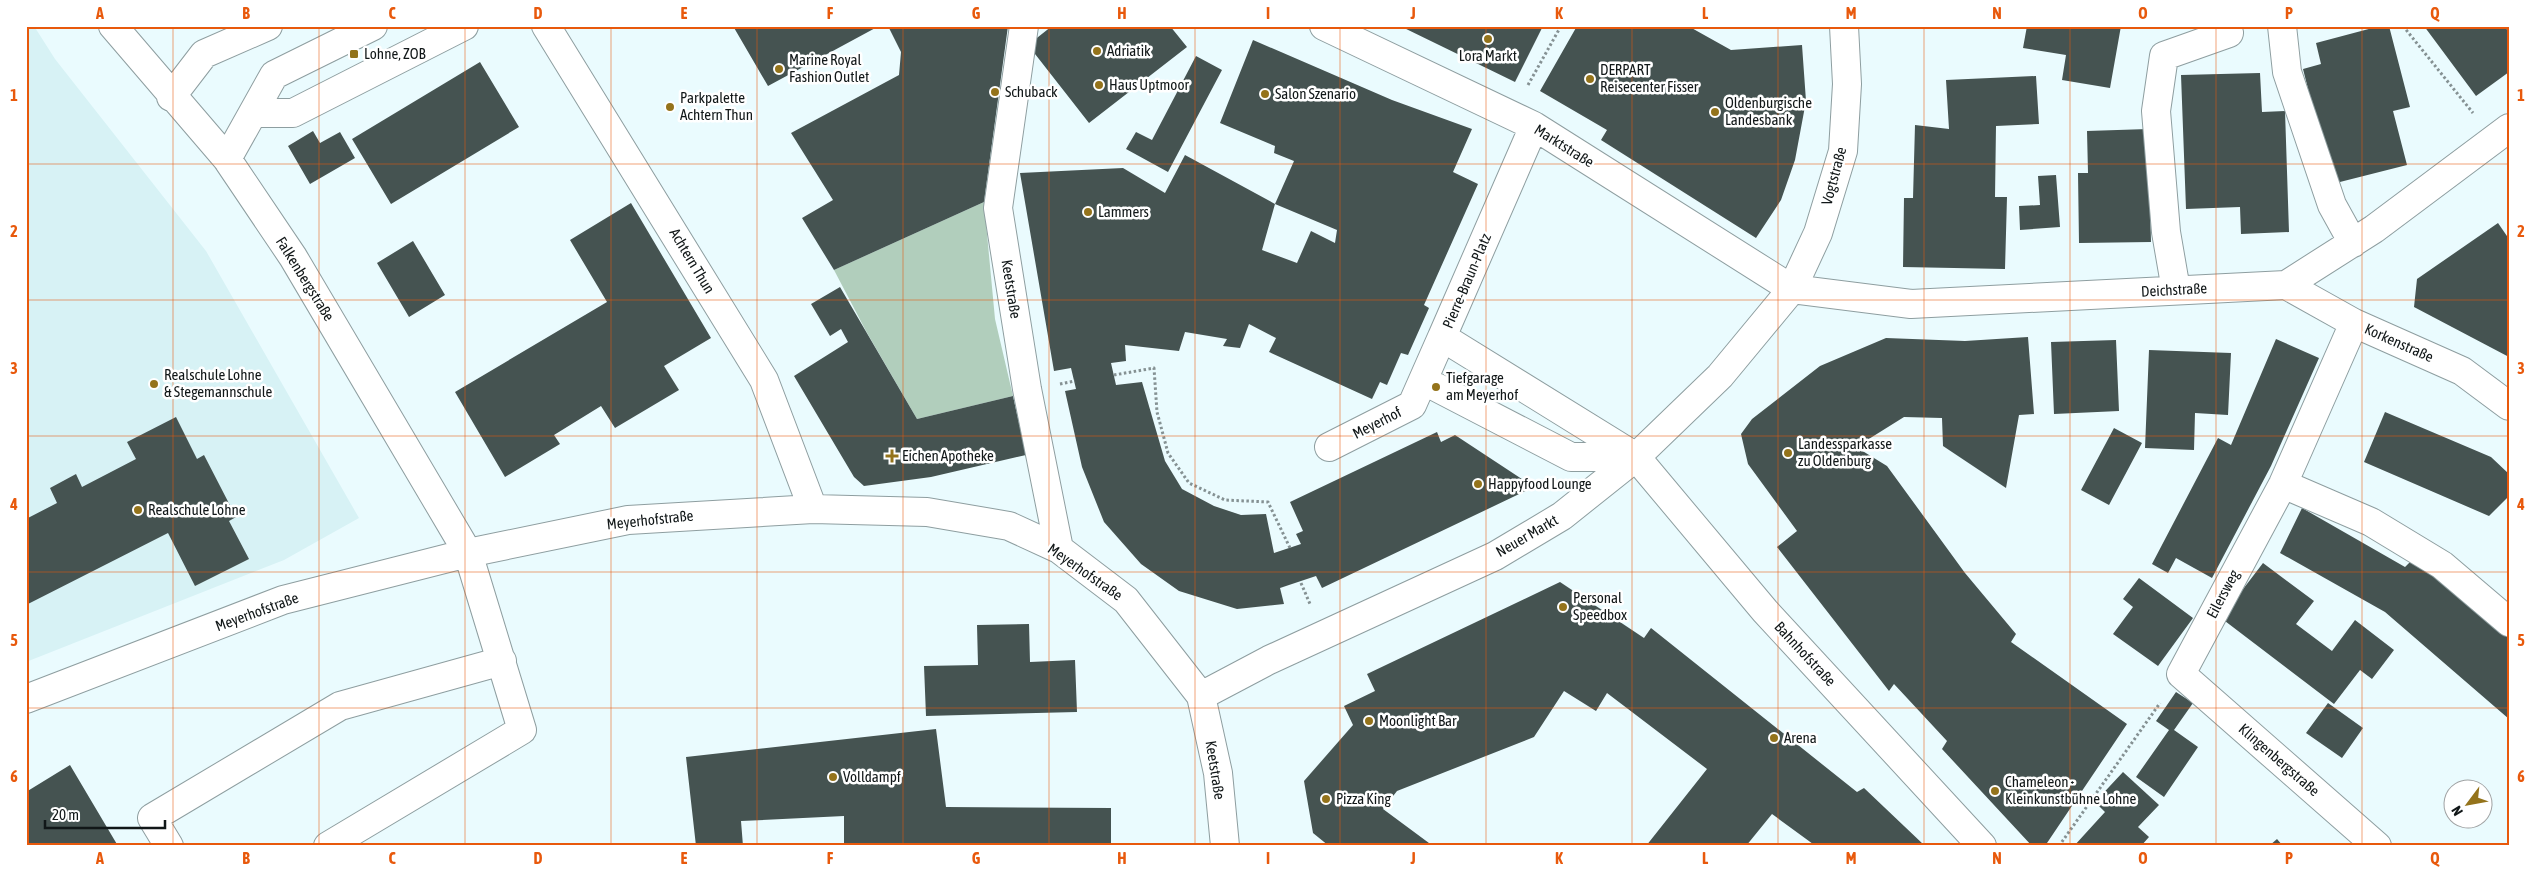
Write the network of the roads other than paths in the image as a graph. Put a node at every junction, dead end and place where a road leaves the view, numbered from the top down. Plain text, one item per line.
1 (113, 26) edge
2 (216, 26) edge
3 (268, 26) edge
4 (372, 26) edge
5 (464, 26) edge
6 (546, 26) edge
7 (1024, 26) edge
8 (1324, 26) edge
9 (1844, 26) edge
10 (2282, 26) edge
11 (2229, 33) dead end
12 (204, 54) junction
13 (171, 97) junction
14 (254, 113) junction
15 (1523, 121) junction
16 (2502, 134) edge
17 (226, 159) junction
18 (2353, 243) junction
19 (2286, 285) junction
20 (1792, 289) junction
21 (2176, 290) junction
22 (2354, 323) junction
23 (1442, 336) junction
24 (1436, 387) dead end
25 (2509, 406) edge
26 (1329, 447) dead end
27 (1636, 457) junction
28 (2283, 484) junction
29 (813, 509) junction
30 (1059, 550) junction
31 (468, 553) junction
32 (2509, 622) edge
33 (502, 661) junction
34 (2180, 674) joint
35 (1201, 696) junction
36 (26, 699) edge
37 (169, 846) edge
38 (328, 846) edge
39 (1225, 846) edge
40 (1982, 846) edge
41 (2377, 846) edge

1 - 13 street, Falkenbergstraße
2 - 12 street
3 - 12 street
4 - 14 street
5 - 14 street
6 - 29 street, Achtern Thun
7 - 30 street, Keetstraße
8 - 15 street, Marktstraße
9 - 20 street, Vogtstraße
10 - 18 street
11 - 21 street
12 - 13 street
13 - 17 street, Falkenbergstraße
14 - 17 street
15 - 20 street, Marktstraße
15 - 23 street, Pierre-Braun-Platz
16 - 18 street, Deichstraße
17 - 31 street, Falkenbergstraße
18 - 19 street, Deichstraße
19 - 21 street, Deichstraße
19 - 22 street, Korkenstraße
20 - 21 street, Deichstraße
20 - 27 street, Neuer Markt
22 - 25 street, Korkenstraße
22 - 28 street, Eilersweg
23 - 26 street, Meyerhof
23 - 27 street, Pierre-Braun-Platz
24 - 27 street
27 - 35 street, Neuer Markt
27 - 40 street, Bahnhofstraße
28 - 32 street
28 - 34 street, Eilersweg
29 - 30 street, Meyerhofstraße
29 - 31 street, Meyerhofstraße
30 - 35 street, Meyerhofstraße
31 - 33 street, Falkenbergstraße
31 - 36 street, Meyerhofstraße
33 - 37 street
33 - 38 street, Falkenbergstraße
34 - 41 street, Klingenbergstraße
35 - 39 street, Keetstraße

